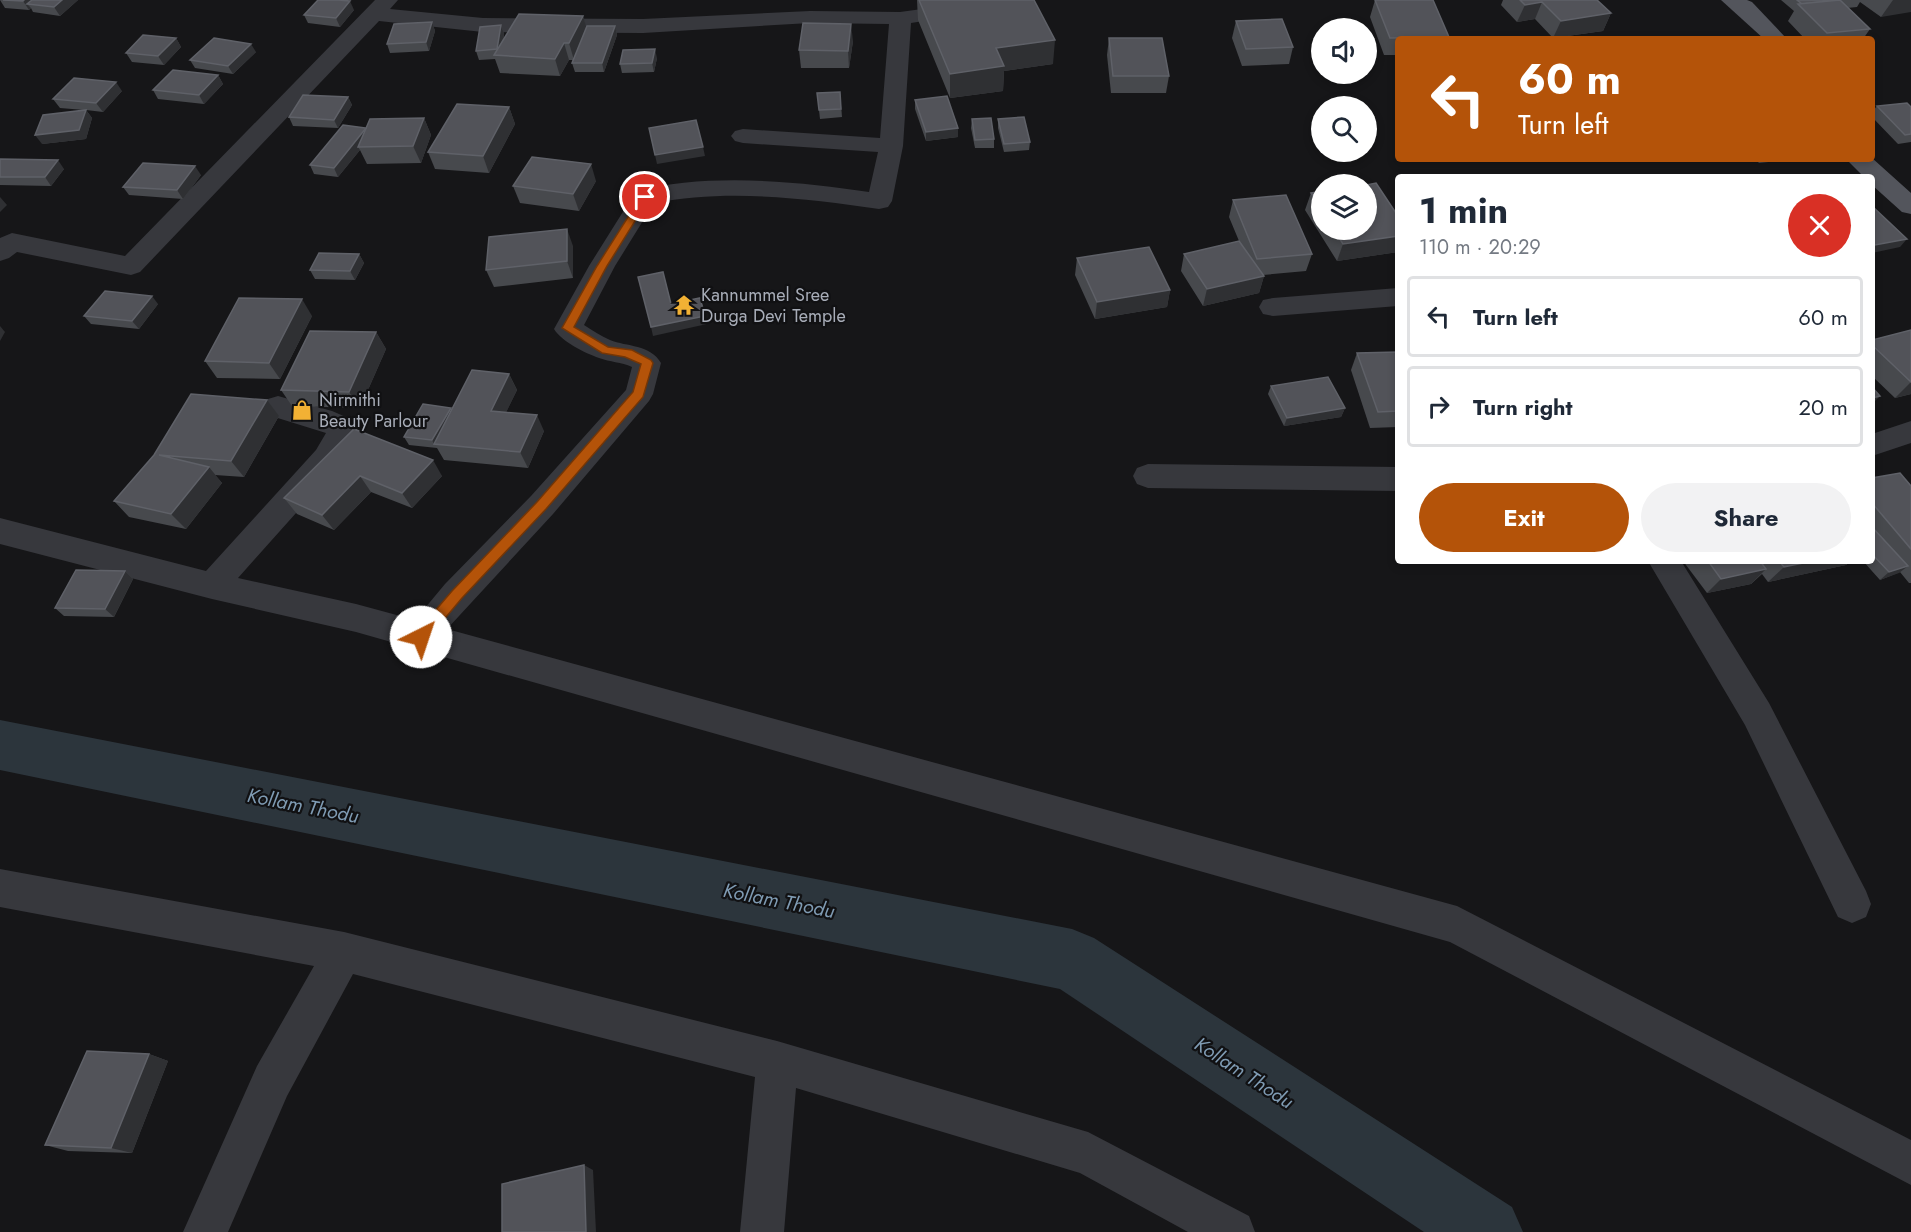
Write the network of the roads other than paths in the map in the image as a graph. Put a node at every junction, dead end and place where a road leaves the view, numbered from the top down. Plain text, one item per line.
1 (1732, 0) edge
2 (380, 7) edge
3 (947, 11) edge
4 (900, 18) junction
5 (1773, 36) edge
6 (743, 136) dead end
7 (891, 146) junction
8 (1861, 162) edge
9 (1875, 174) edge
10 (1875, 174) edge
11 (1911, 206) edge
12 (0, 252) edge
13 (1395, 297) edge
14 (1274, 307) dead end
15 (278, 406) dead end
16 (1911, 432) edge
17 (1875, 444) edge
18 (1148, 476) dead end
19 (1395, 479) edge
20 (0, 531) edge
21 (1666, 564) edge
22 (212, 586) junction
23 (421, 637) junction
24 (0, 888) edge
25 (1852, 904) dead end
26 (344, 952) junction
27 (777, 1062) junction
28 (1911, 1163) edge
29 (205, 1232) edge
30 (762, 1232) edge
31 (1233, 1232) edge

1 - 5 main road
2 - 4 street
2 - 12 street
3 - 4 street
4 - 7 street
6 - 7 street
7 - 23 street
8 - 10 main road
9 - 11 main road
13 - 14 street
15 - 22 street
16 - 17 street
18 - 19 street
20 - 22 street
21 - 25 street
22 - 23 street
23 - 28 street
24 - 26 street
26 - 27 street
26 - 29 street
27 - 30 street
27 - 31 street

